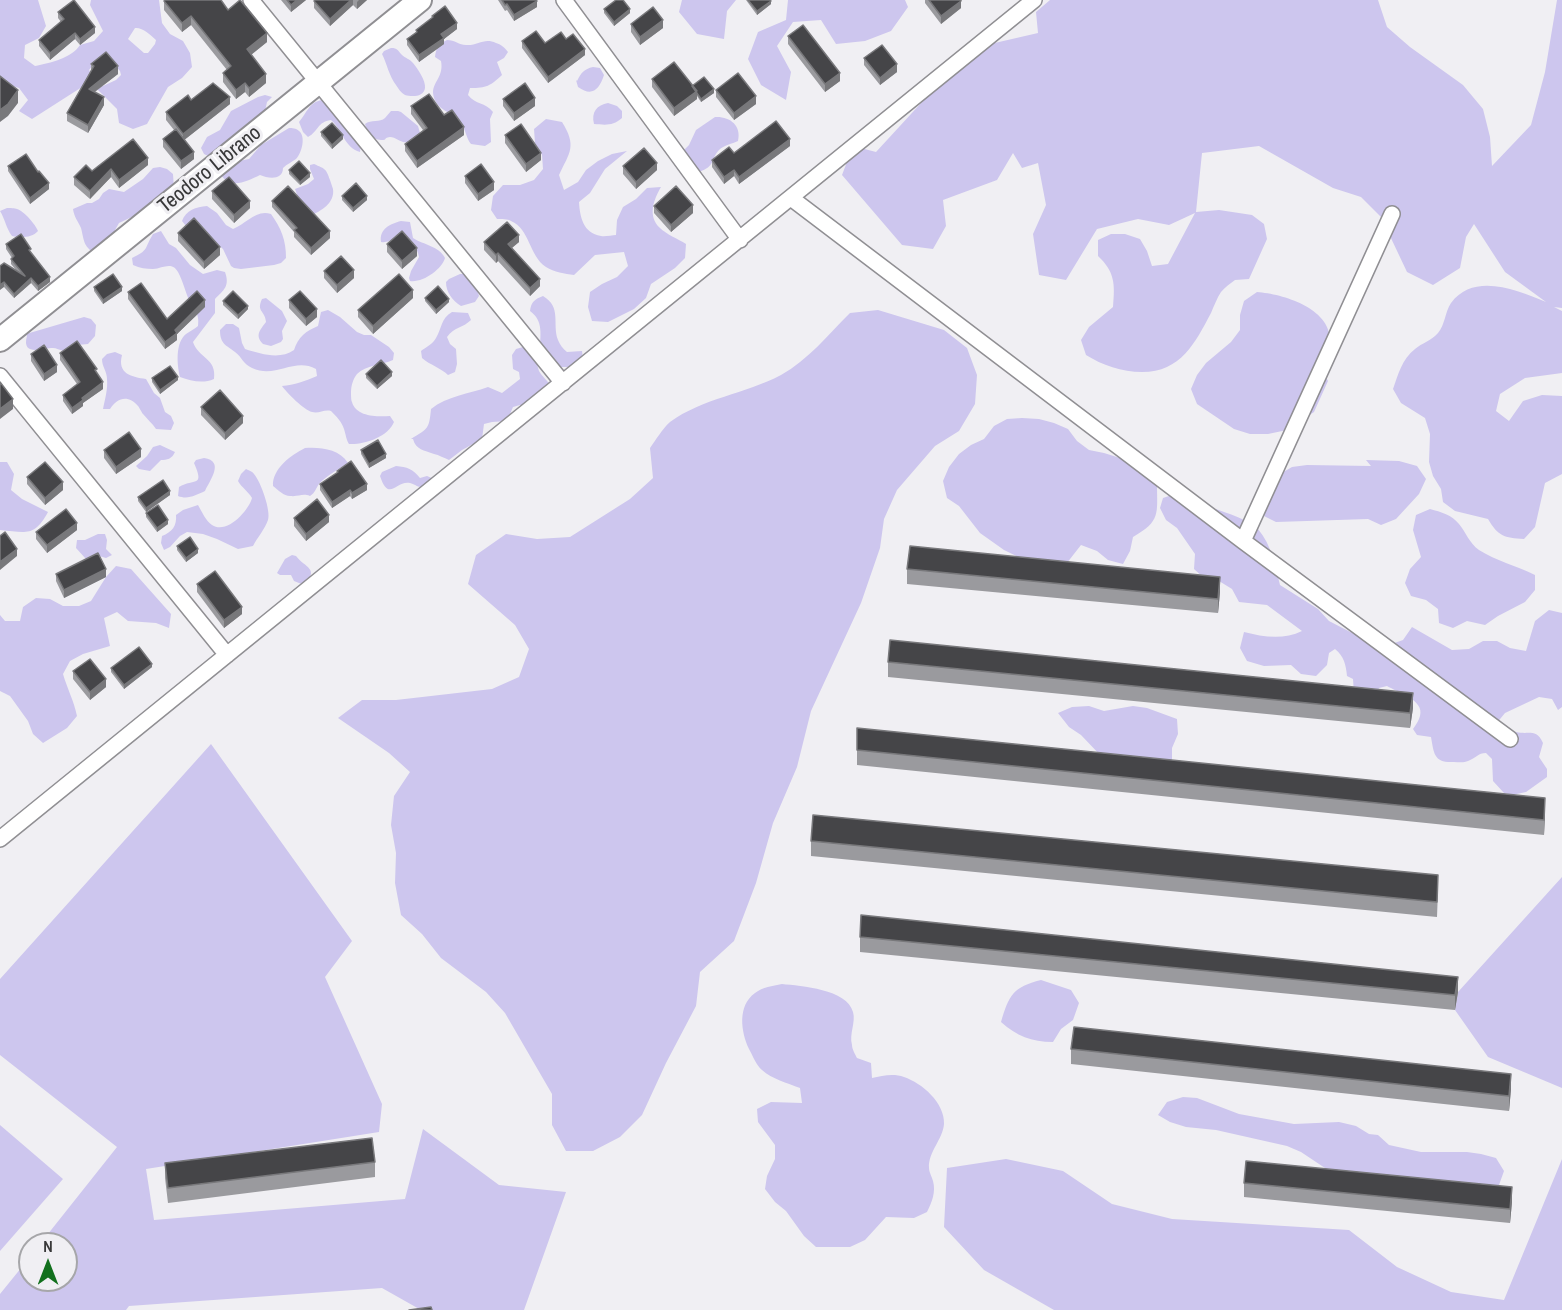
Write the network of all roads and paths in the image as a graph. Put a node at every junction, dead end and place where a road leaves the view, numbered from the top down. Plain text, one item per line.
1 (251, 0) edge
2 (420, 0) edge
3 (564, 0) edge
4 (1034, 0) edge
5 (318, 83) junction
6 (791, 198) junction
7 (1392, 214) dead end
8 (740, 240) junction
9 (0, 340) edge
10 (0, 376) edge
11 (563, 383) junction
12 (1243, 542) junction
13 (227, 656) junction
14 (1510, 739) dead end
15 (0, 839) edge

1 - 5 street
2 - 5 main road, Teodoro Librano
3 - 8 street
4 - 6 street
5 - 9 main road, Teodoro Librano
5 - 11 street
6 - 8 street
6 - 12 street
7 - 12 street
8 - 11 street
10 - 13 street
11 - 13 street
12 - 14 street
13 - 15 street

